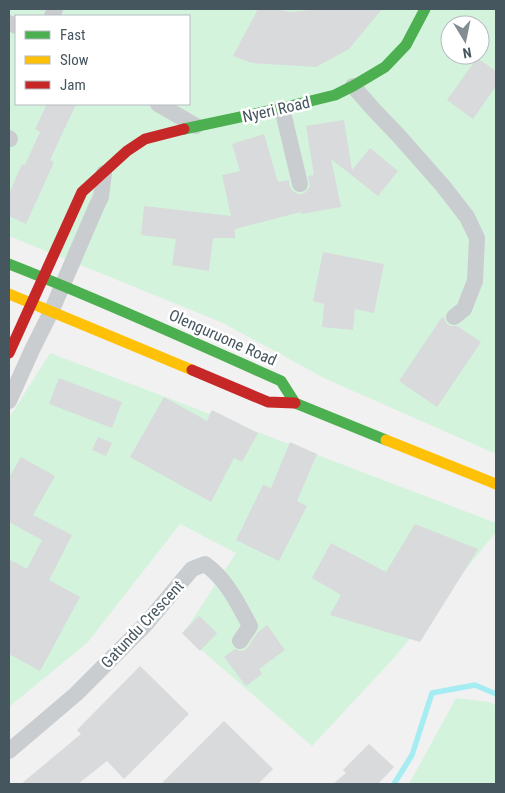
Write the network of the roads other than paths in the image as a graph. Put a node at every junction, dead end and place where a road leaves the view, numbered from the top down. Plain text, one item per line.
1 (425, 9) edge
2 (353, 86) junction
3 (160, 105) edge
4 (282, 108) junction
5 (196, 126) junction
6 (104, 173) junction
7 (300, 184) dead end
8 (9, 264) edge
9 (42, 278) junction
10 (63, 285) junction
11 (9, 294) edge
12 (31, 303) junction
13 (51, 312) junction
14 (454, 318) dead end
15 (9, 353) edge
16 (9, 401) edge
17 (295, 403) junction
18 (496, 484) edge
19 (240, 641) dead end
20 (9, 751) edge

1 - 2 street, Nyeri Road
2 - 4 street, Nyeri Road
2 - 14 street
3 - 5 street
4 - 5 street, Nyeri Road
4 - 7 street
5 - 6 street, Nyeri Road
6 - 9 street, Nyeri Road
6 - 10 street
8 - 9 street, Olenguruone Road
9 - 10 street, Olenguruone Road
9 - 12 street, Nyeri Road
10 - 13 street
10 - 17 street, Olenguruone Road
11 - 12 street
12 - 13 street
12 - 15 street, Nyeri Road
13 - 16 street
13 - 17 street
17 - 18 street
19 - 20 street, Gatundu Crescent

